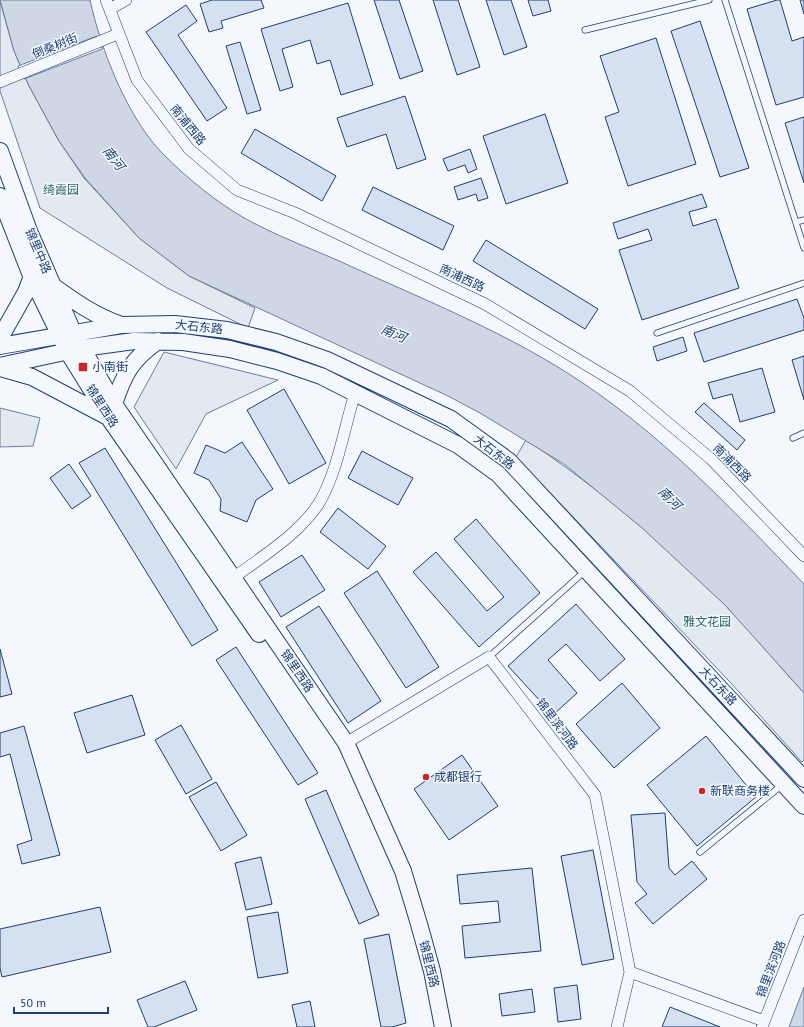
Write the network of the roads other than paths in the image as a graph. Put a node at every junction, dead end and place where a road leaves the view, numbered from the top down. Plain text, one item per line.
1 (126, 0) edge
2 (709, 0) edge
3 (725, 0) edge
4 (108, 4) edge
5 (585, 30) dead end
6 (118, 34) junction
7 (0, 82) edge
8 (0, 151) edge
9 (0, 196) edge
10 (804, 220) edge
11 (796, 222) junction
12 (804, 248) edge
13 (32, 276) junction
14 (804, 283) edge
15 (52, 285) junction
16 (121, 325) junction
17 (66, 334) junction
18 (657, 334) dead end
19 (0, 338) edge
20 (158, 341) junction
21 (0, 346) edge
22 (76, 350) junction
23 (0, 367) edge
24 (355, 393) junction
25 (112, 411) junction
26 (804, 433) edge
27 (793, 438) dead end
28 (804, 556) edge
29 (586, 571) junction
30 (229, 582) junction
31 (489, 657) junction
32 (346, 743) junction
33 (804, 779) edge
34 (783, 784) junction
35 (804, 806) edge
36 (700, 852) dead end
37 (804, 920) edge
38 (630, 972) junction
39 (763, 1024) edge
40 (432, 1027) edge
41 (443, 1027) edge
42 (617, 1027) edge

1 - 4 street
2 - 5 lane
3 - 11 lane
4 - 6 street, 南浦西路
6 - 7 street, 倒桑树街
6 - 28 street, 南浦西路
8 - 15 main road, 锦里中路
9 - 13 main road, 锦里中路
10 - 11 lane
11 - 12 lane
13 - 17 main road, 锦里中路
13 - 19 main road
14 - 18 lane
15 - 16 main road
15 - 17 main road, 锦里中路
16 - 17 main road, 大石东路
16 - 33 main road, 大石东路
17 - 21 main road
17 - 22 main road, 锦里中路
20 - 22 main road, 大石东路
20 - 24 main road, 大石东路
20 - 25 main road
22 - 23 main road
22 - 25 main road, 锦里西路
23 - 25 main road
24 - 29 main road, 大石东路
24 - 30 street
25 - 30 main road, 锦里西路
26 - 27 lane
29 - 31 lane
29 - 34 main road, 大石东路
30 - 32 main road, 锦里西路
30 - 40 main road, 锦里西路
31 - 32 street
31 - 38 street, 锦里滨河路
32 - 41 main road, 锦里西路
34 - 35 main road, 大石东路
34 - 36 lane
37 - 39 street, 锦里滨河路
38 - 39 street
38 - 42 street

